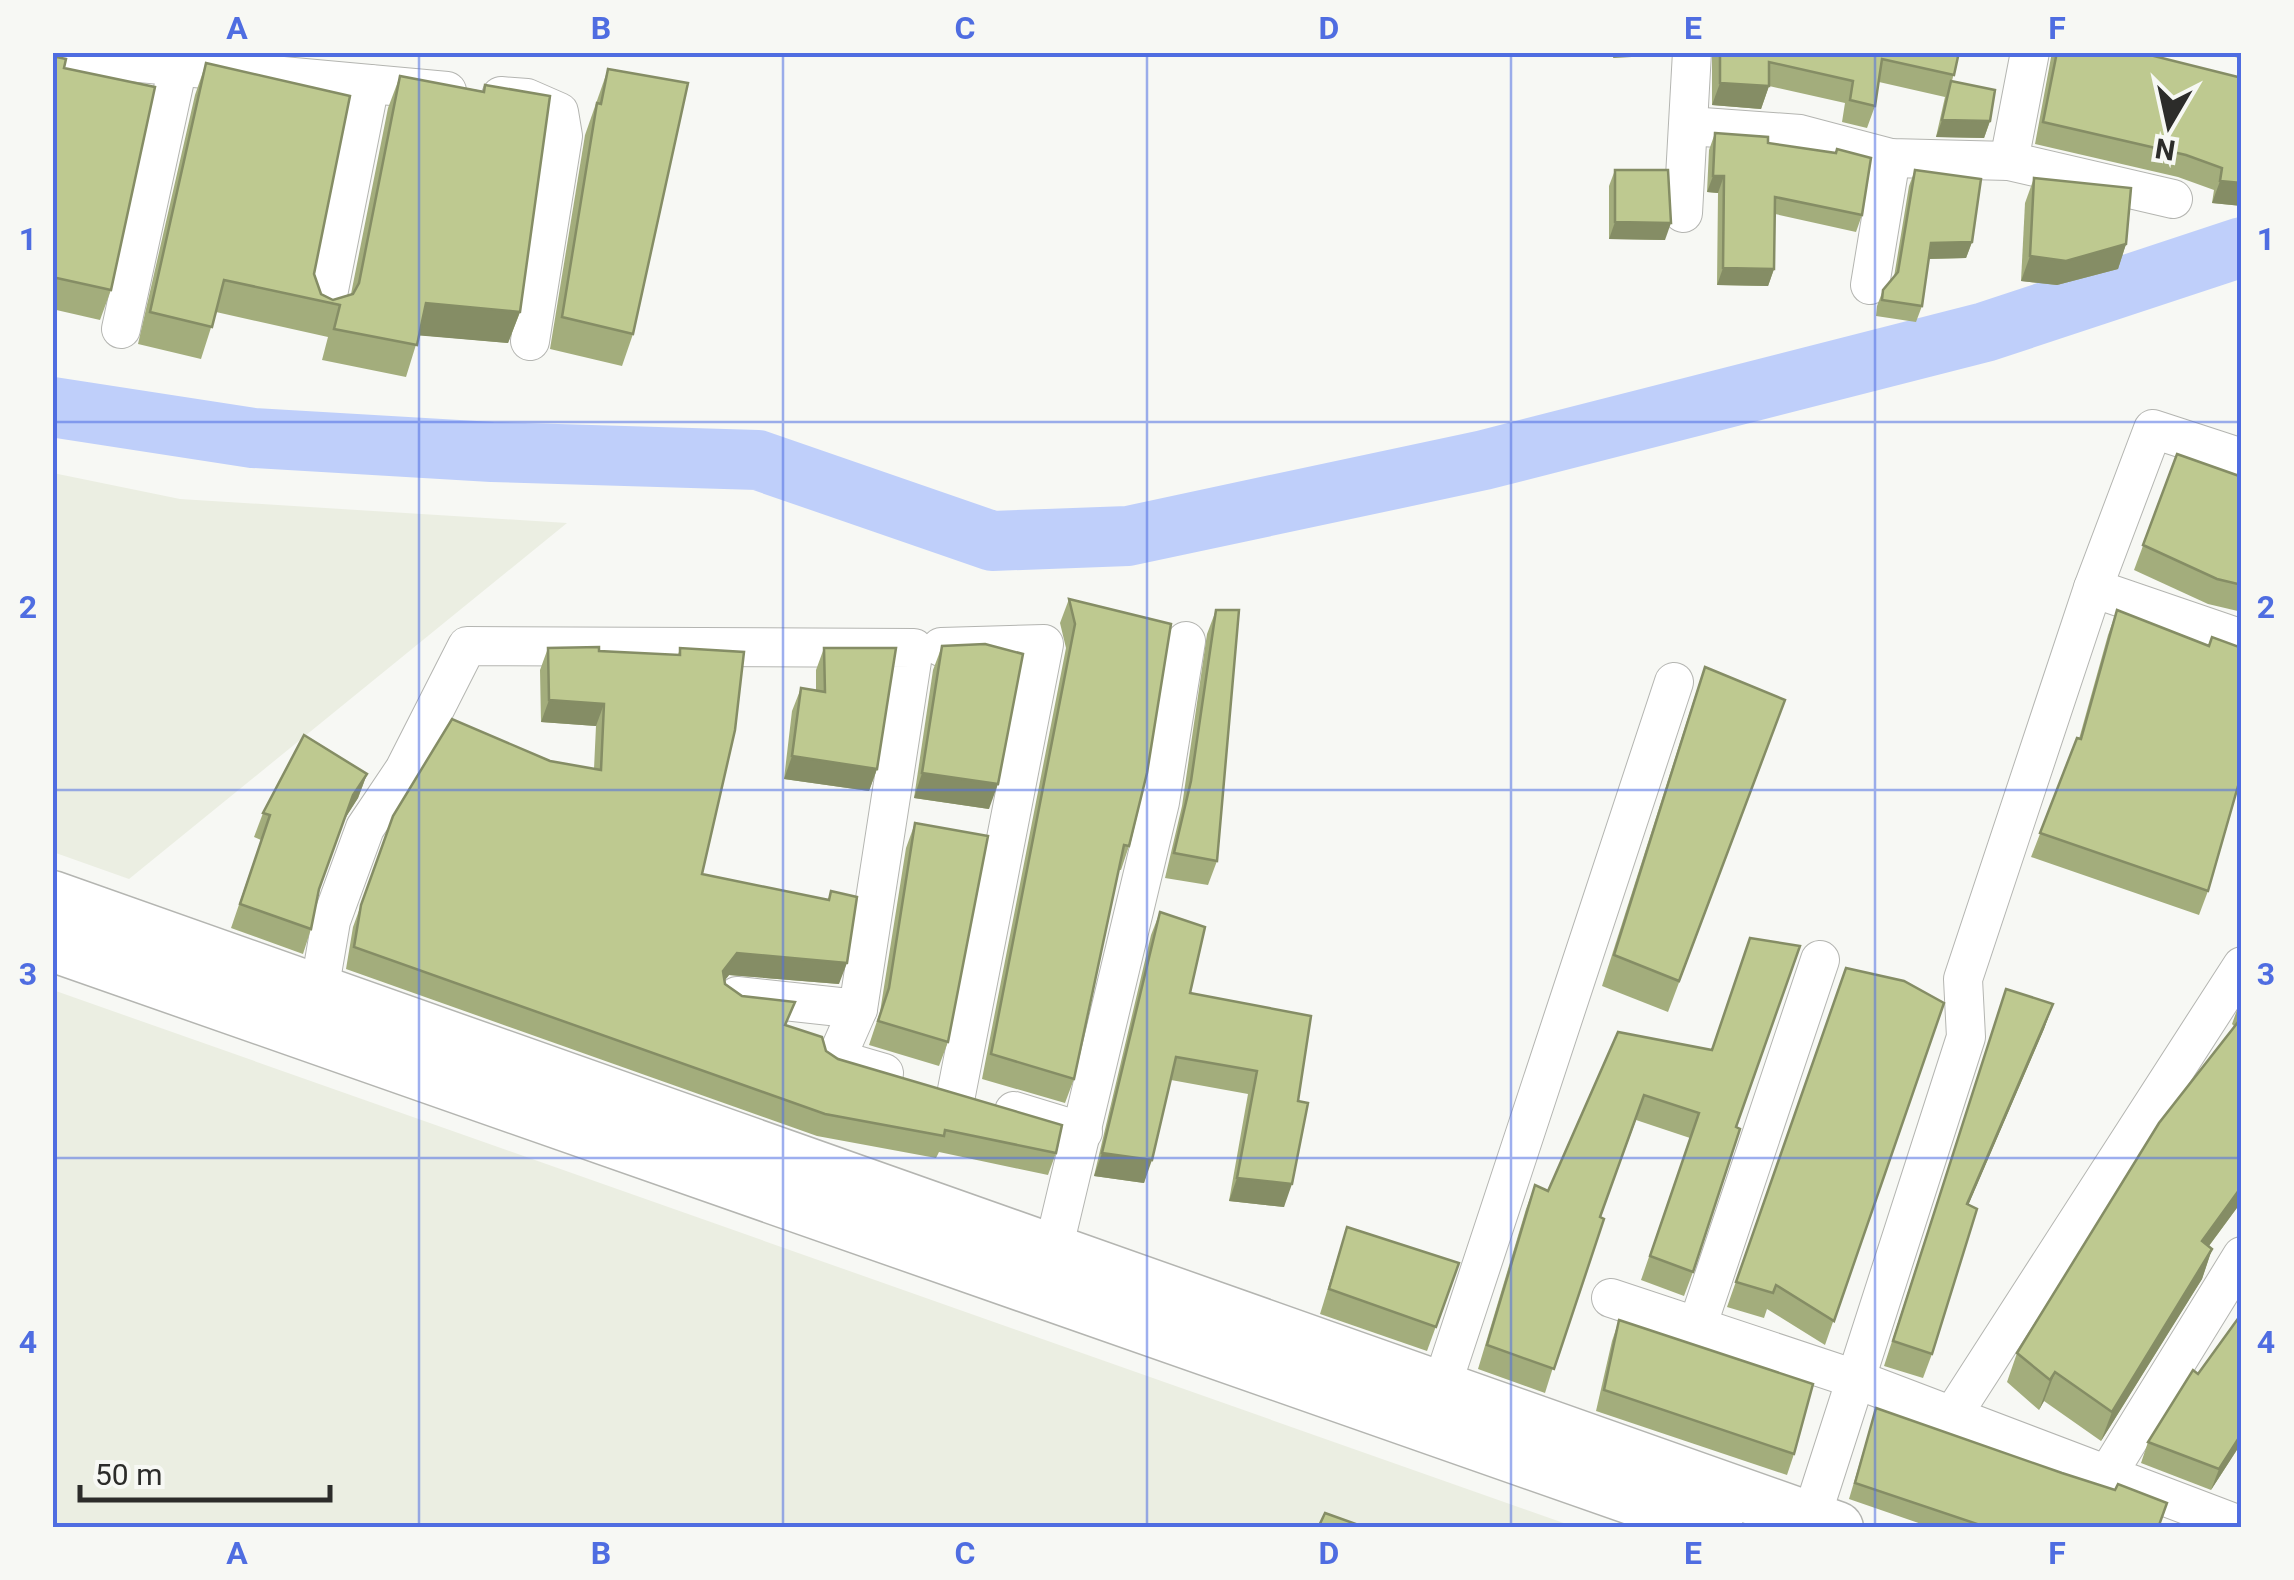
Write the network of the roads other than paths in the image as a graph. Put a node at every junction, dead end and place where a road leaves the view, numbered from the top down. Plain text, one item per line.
1 (1692, 52) edge
2 (2030, 52) edge
3 (52, 55) edge
4 (178, 66) junction
5 (370, 84) junction
6 (1689, 126) junction
7 (1891, 158) junction
8 (2009, 161) junction
9 (2174, 199) dead end
10 (1683, 213) dead end
11 (1870, 285) dead end
12 (324, 310) edge
13 (121, 328) dead end
14 (530, 341) dead end
15 (2242, 458) edge
16 (2093, 588) junction
17 (2242, 639) edge
18 (1186, 641) dead end
19 (914, 648) junction
20 (1674, 682) dead end
21 (52, 897) edge
22 (52, 944) edge
23 (1820, 960) dead end
24 (2242, 966) edge
25 (320, 992) junction
26 (737, 996) edge
27 (858, 1009) junction
28 (956, 1094) junction
29 (1083, 1132) junction
30 (1052, 1250) junction
31 (2242, 1256) edge
32 (1611, 1298) dead end
33 (1697, 1327) junction
34 (1856, 1379) junction
35 (1441, 1388) junction
36 (1952, 1416) junction
37 (2107, 1475) junction
38 (1824, 1523) edge
39 (2242, 1526) edge
40 (1718, 1528) edge

1 - 6 street
2 - 8 street
3 - 4 street
4 - 5 street
4 - 13 street
5 - 12 street
5 - 14 street
6 - 7 street
6 - 10 street
7 - 8 street
7 - 11 street
8 - 9 street
15 - 16 street
16 - 17 street
16 - 34 street
18 - 29 street
19 - 25 street
19 - 27 street
19 - 28 street
20 - 35 street
21 - 25 street
22 - 40 street
23 - 33 street
24 - 36 street
25 - 30 street
26 - 27 street
27 - 28 street
28 - 29 street
29 - 30 street
30 - 35 street
31 - 37 street
32 - 33 street
33 - 34 street
34 - 36 street
34 - 38 street
35 - 38 street
36 - 37 street
37 - 39 street

